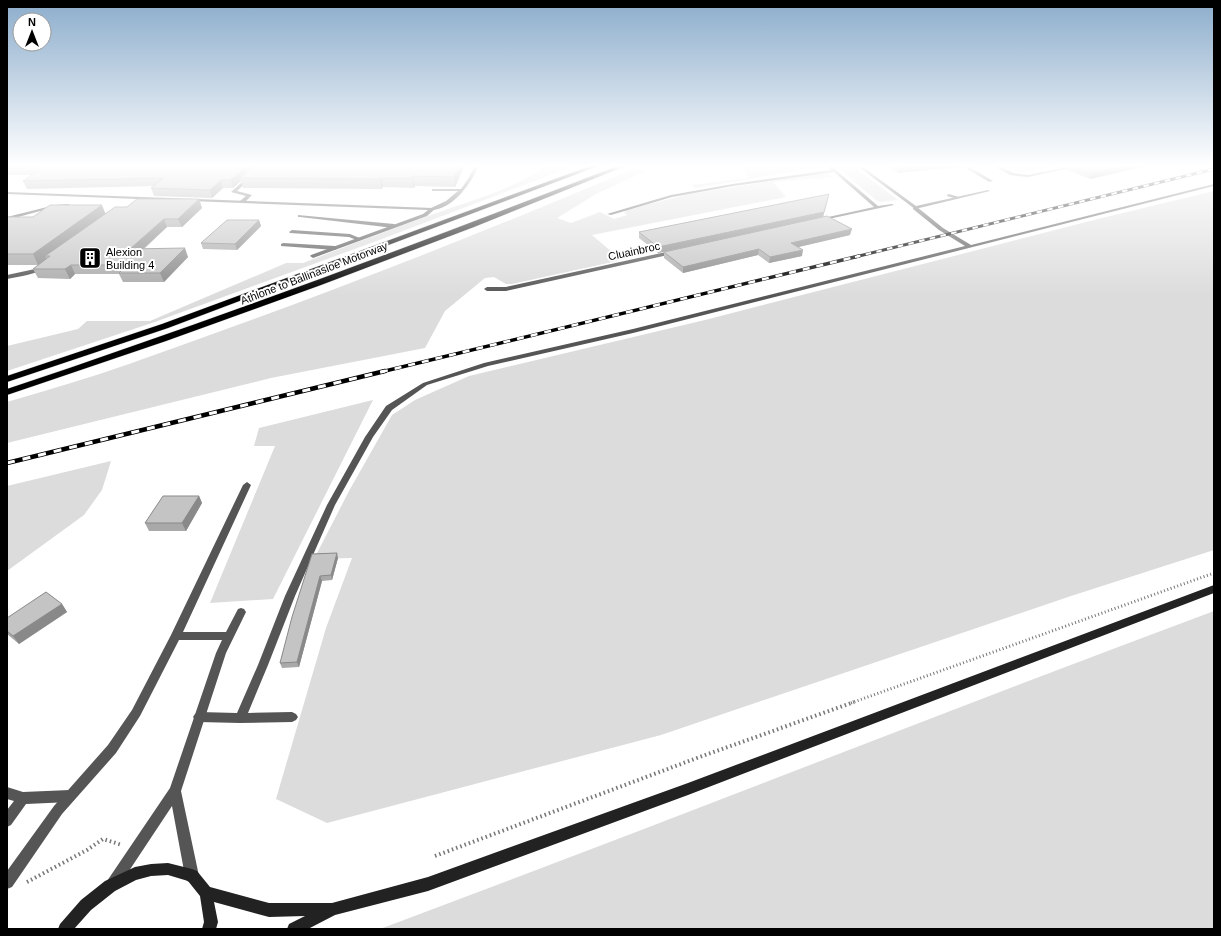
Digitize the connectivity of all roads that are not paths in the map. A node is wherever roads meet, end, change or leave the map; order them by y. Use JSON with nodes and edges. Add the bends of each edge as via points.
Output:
{"nodes":[{"id":1,"x":45,"y":209,"type":"edge"},
{"id":2,"x":424,"y":209,"type":"edge"},
{"id":3,"x":433,"y":209,"type":"joint"},
{"id":4,"x":478,"y":209,"type":"edge"},
{"id":5,"x":512,"y":209,"type":"edge"},
{"id":6,"x":627,"y":209,"type":"edge"},
{"id":7,"x":875,"y":209,"type":"edge"},
{"id":8,"x":916,"y":209,"type":"edge"},
{"id":9,"x":1118,"y":209,"type":"edge"},
{"id":10,"x":609,"y":214,"type":"dead end"},
{"id":11,"x":300,"y":216,"type":"dead end"},
{"id":12,"x":7,"y":219,"type":"edge"},
{"id":13,"x":816,"y":221,"type":"edge"},
{"id":14,"x":394,"y":226,"type":"junction"},
{"id":15,"x":292,"y":232,"type":"dead end"},
{"id":16,"x":359,"y":239,"type":"junction"},
{"id":17,"x":283,"y":245,"type":"dead end"},
{"id":18,"x":971,"y":247,"type":"junction"},
{"id":19,"x":335,"y":248,"type":"junction"},
{"id":20,"x":684,"y":250,"type":"edge"},
{"id":21,"x":313,"y":256,"type":"dead end"},
{"id":22,"x":47,"y":264,"type":"edge"},
{"id":23,"x":7,"y":273,"type":"edge"},
{"id":24,"x":19,"y":274,"type":"junction"},
{"id":25,"x":7,"y":276,"type":"edge"},
{"id":26,"x":487,"y":289,"type":"dead end"},
{"id":27,"x":7,"y":379,"type":"edge"},
{"id":28,"x":7,"y":392,"type":"edge"},
{"id":29,"x":247,"y":485,"type":"dead end"},
{"id":30,"x":1214,"y":589,"type":"edge"},
{"id":31,"x":240,"y":612,"type":"dead end"},
{"id":32,"x":176,"y":636,"type":"junction"},
{"id":33,"x":229,"y":636,"type":"junction"},
{"id":34,"x":200,"y":717,"type":"junction"},
{"id":35,"x":292,"y":717,"type":"dead end"},
{"id":36,"x":240,"y":718,"type":"junction"},
{"id":37,"x":175,"y":791,"type":"junction"},
{"id":38,"x":7,"y":793,"type":"edge"},
{"id":39,"x":70,"y":796,"type":"junction"},
{"id":40,"x":23,"y":798,"type":"junction"},
{"id":41,"x":7,"y":821,"type":"edge"},
{"id":42,"x":192,"y":876,"type":"junction"},
{"id":43,"x":7,"y":882,"type":"edge"},
{"id":44,"x":110,"y":886,"type":"junction"},
{"id":45,"x":206,"y":893,"type":"junction"},
{"id":46,"x":333,"y":909,"type":"junction"},
{"id":47,"x":65,"y":929,"type":"edge"},
{"id":48,"x":209,"y":929,"type":"edge"},
{"id":49,"x":294,"y":929,"type":"edge"}],
"edges":[{"from":1,"to":12,"type":"street"},
{"from":2,"to":3,"type":"street"},
{"from":3,"to":14,"type":"street","via":[[425,215]]},
{"from":4,"to":27,"type":"highway","name":"Athlone to Ballinasloe Motorway","via":[[180,321]]},
{"from":5,"to":28,"type":"highway","name":"Athlone to Ballinasloe Motorway","via":[[231,316]]},
{"from":6,"to":10,"type":"street"},
{"from":7,"to":13,"type":"street"},
{"from":8,"to":18,"type":"street","via":[[941,229]]},
{"from":9,"to":18,"type":"street"},
{"from":11,"to":14,"type":"street"},
{"from":14,"to":16,"type":"street"},
{"from":15,"to":16,"type":"street","via":[[350,236]]},
{"from":16,"to":19,"type":"street"},
{"from":17,"to":19,"type":"street"},
{"from":18,"to":36,"type":"street","via":[[633,331],[486,364],[425,384],[389,408],[369,437],[331,505]]},
{"from":19,"to":21,"type":"street"},
{"from":20,"to":26,"type":"street","name":"Cluainbroc","via":[[506,289]]},
{"from":22,"to":24,"type":"street","via":[[37,270]]},
{"from":23,"to":24,"type":"street"},
{"from":24,"to":25,"type":"street"},
{"from":29,"to":32,"type":"street"},
{"from":30,"to":46,"type":"main road","via":[[688,789],[428,884]]},
{"from":31,"to":33,"type":"street"},
{"from":32,"to":33,"type":"street"},
{"from":32,"to":39,"type":"street","via":[[136,713],[116,743]]},
{"from":33,"to":34,"type":"street"},
{"from":34,"to":36,"type":"street"},
{"from":34,"to":37,"type":"street"},
{"from":35,"to":36,"type":"street"},
{"from":37,"to":42,"type":"street"},
{"from":37,"to":44,"type":"street"},
{"from":38,"to":40,"type":"street"},
{"from":39,"to":40,"type":"street"},
{"from":39,"to":43,"type":"street"},
{"from":40,"to":41,"type":"street"},
{"from":42,"to":44,"type":"main road","via":[[168,869],[151,870],[135,874]]},
{"from":42,"to":45,"type":"main road"},
{"from":44,"to":47,"type":"main road","via":[[86,905]]},
{"from":45,"to":46,"type":"main road","via":[[269,910]]},
{"from":45,"to":48,"type":"main road","via":[[211,922]]},
{"from":46,"to":49,"type":"main road"}]}
